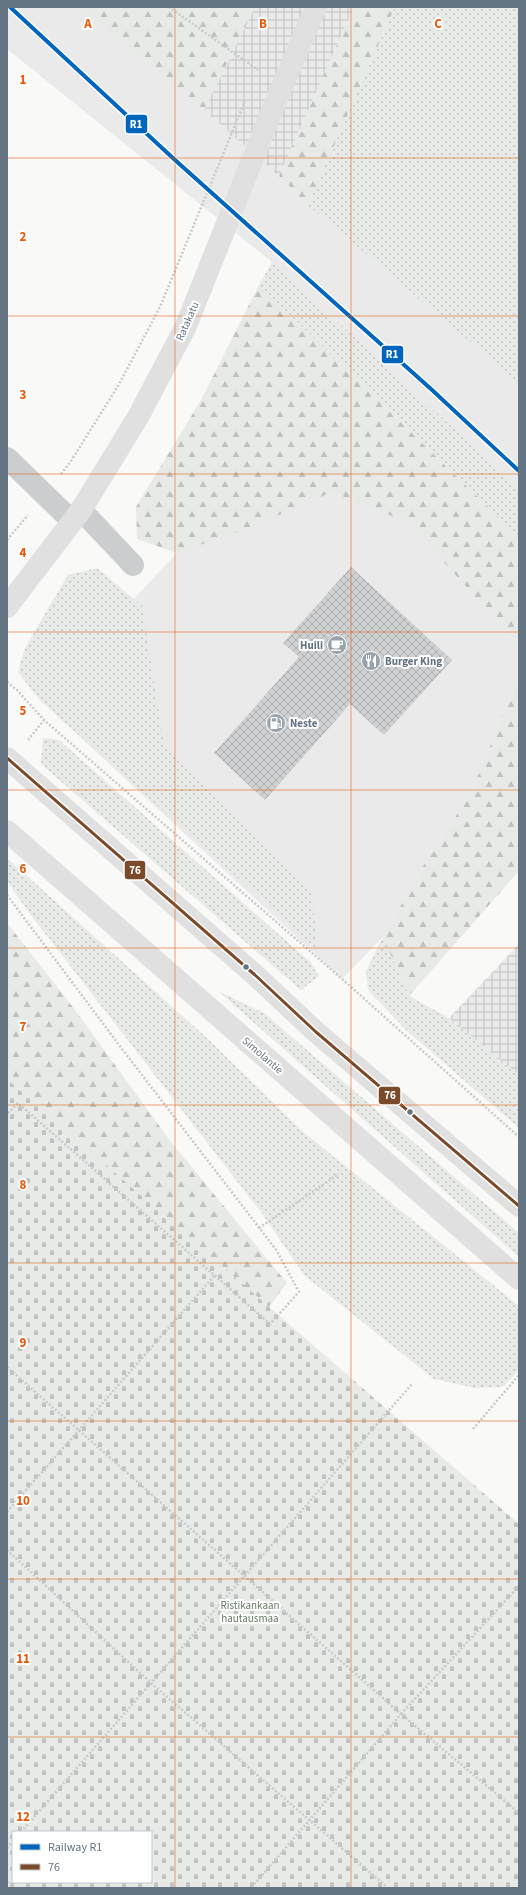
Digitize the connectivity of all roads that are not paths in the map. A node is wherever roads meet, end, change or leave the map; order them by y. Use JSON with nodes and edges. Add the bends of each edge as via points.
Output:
{"nodes":[{"id":1,"x":316,"y":7,"type":"edge"},
{"id":2,"x":7,"y":458,"type":"edge"},
{"id":3,"x":76,"y":516,"type":"junction"},
{"id":4,"x":133,"y":565,"type":"dead end"},
{"id":5,"x":7,"y":607,"type":"edge"},
{"id":6,"x":7,"y":758,"type":"edge"},
{"id":7,"x":7,"y":831,"type":"edge"},
{"id":8,"x":519,"y":1206,"type":"edge"},
{"id":9,"x":519,"y":1279,"type":"edge"}],
"edges":[{"from":1,"to":3,"type":"main road","name":"Ratakatu","via":[[186,326],[138,417]]},
{"from":2,"to":3,"type":"lane","via":[[44,494]]},
{"from":3,"to":4,"type":"lane"},
{"from":3,"to":5,"type":"main road","name":"Ratakatu"},
{"from":6,"to":8,"type":"main road","via":[[255,975],[316,1032]]},
{"from":7,"to":9,"type":"main road","name":"Simolantie"}]}
